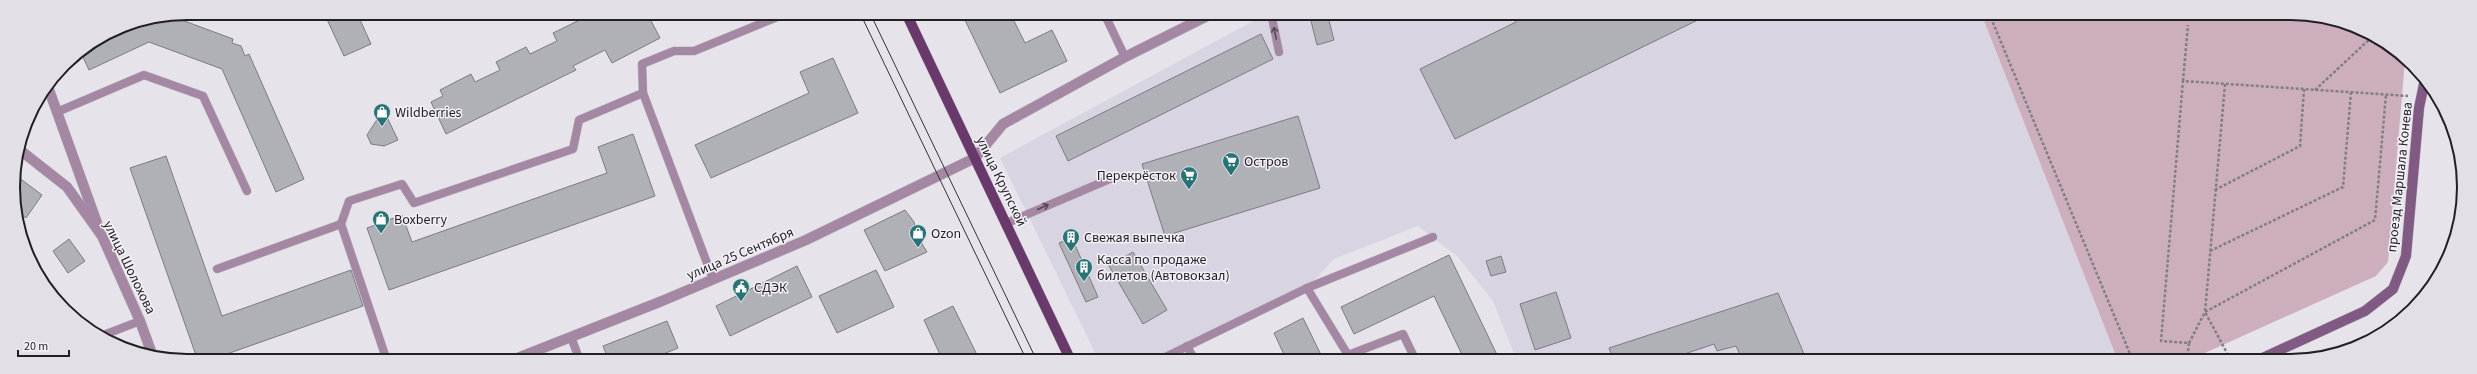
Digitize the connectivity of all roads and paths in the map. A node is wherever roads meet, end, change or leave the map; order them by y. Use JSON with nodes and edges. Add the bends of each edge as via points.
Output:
{"nodes":[{"id":1,"x":770,"y":20,"type":"edge"},
{"id":2,"x":909,"y":20,"type":"edge"},
{"id":3,"x":1107,"y":20,"type":"edge"},
{"id":4,"x":1199,"y":20,"type":"edge"},
{"id":5,"x":1272,"y":20,"type":"edge"},
{"id":6,"x":1992,"y":20,"type":"edge"},
{"id":7,"x":2188,"y":25,"type":"dead end"},
{"id":8,"x":2369,"y":40,"type":"edge"},
{"id":9,"x":1279,"y":52,"type":"dead end"},
{"id":10,"x":1125,"y":57,"type":"junction"},
{"id":11,"x":2183,"y":81,"type":"junction"},
{"id":12,"x":2225,"y":84,"type":"junction"},
{"id":13,"x":2423,"y":87,"type":"edge"},
{"id":14,"x":2304,"y":89,"type":"junction"},
{"id":15,"x":2315,"y":90,"type":"junction"},
{"id":16,"x":50,"y":92,"type":"edge"},
{"id":17,"x":2351,"y":92,"type":"junction"},
{"id":18,"x":643,"y":93,"type":"junction"},
{"id":19,"x":2386,"y":94,"type":"junction"},
{"id":20,"x":2411,"y":96,"type":"dead end"},
{"id":21,"x":57,"y":112,"type":"junction"},
{"id":22,"x":23,"y":153,"type":"edge"},
{"id":23,"x":975,"y":158,"type":"junction"},
{"id":24,"x":1112,"y":178,"type":"dead end"},
{"id":25,"x":2216,"y":190,"type":"junction"},
{"id":26,"x":247,"y":191,"type":"dead end"},
{"id":27,"x":1007,"y":223,"type":"junction"},
{"id":28,"x":341,"y":224,"type":"junction"},
{"id":29,"x":102,"y":236,"type":"junction"},
{"id":30,"x":1433,"y":237,"type":"dead end"},
{"id":31,"x":2210,"y":251,"type":"junction"},
{"id":32,"x":217,"y":269,"type":"dead end"},
{"id":33,"x":712,"y":280,"type":"junction"},
{"id":34,"x":1307,"y":288,"type":"junction"},
{"id":35,"x":2205,"y":312,"type":"junction"},
{"id":36,"x":140,"y":321,"type":"junction"},
{"id":37,"x":107,"y":334,"type":"edge"},
{"id":38,"x":571,"y":337,"type":"junction"},
{"id":39,"x":2189,"y":343,"type":"junction"},
{"id":40,"x":1187,"y":346,"type":"junction"},
{"id":41,"x":151,"y":350,"type":"edge"},
{"id":42,"x":2227,"y":353,"type":"dead end"},
{"id":43,"x":385,"y":354,"type":"edge"},
{"id":44,"x":528,"y":354,"type":"edge"},
{"id":45,"x":577,"y":354,"type":"edge"},
{"id":46,"x":1068,"y":354,"type":"edge"},
{"id":47,"x":1171,"y":354,"type":"edge"},
{"id":48,"x":1191,"y":354,"type":"edge"},
{"id":49,"x":1347,"y":354,"type":"edge"},
{"id":50,"x":1353,"y":354,"type":"edge"},
{"id":51,"x":1413,"y":354,"type":"edge"},
{"id":52,"x":2130,"y":354,"type":"edge"},
{"id":53,"x":2188,"y":354,"type":"edge"},
{"id":54,"x":2271,"y":354,"type":"edge"}],
"edges":[{"from":1,"to":18,"type":"lane","via":[[694,51],[674,51],[642,64]]},
{"from":2,"to":23,"type":"main road","name":"улица Крупской"},
{"from":3,"to":10,"type":"lane"},
{"from":4,"to":10,"type":"street"},
{"from":9,"to":5,"type":"lane","one_way":true},
{"from":6,"to":52,"type":"path"},
{"from":7,"to":11,"type":"path"},
{"from":8,"to":15,"type":"path"},
{"from":10,"to":23,"type":"street","via":[[1003,124]]},
{"from":11,"to":12,"type":"path"},
{"from":11,"to":39,"type":"path","via":[[2161,341]]},
{"from":12,"to":14,"type":"path"},
{"from":12,"to":25,"type":"path"},
{"from":13,"to":54,"type":"street","name":"проезд Маршала Конева","via":[[2419,108],[2406,256],[2393,289],[2365,311]]},
{"from":14,"to":15,"type":"path"},
{"from":14,"to":25,"type":"path","via":[[2300,146]]},
{"from":15,"to":17,"type":"path"},
{"from":16,"to":21,"type":"street"},
{"from":17,"to":19,"type":"path"},
{"from":17,"to":31,"type":"path","via":[[2343,188]]},
{"from":18,"to":28,"type":"lane","via":[[579,120],[573,149],[414,203],[402,184],[349,201]]},
{"from":18,"to":33,"type":"lane"},
{"from":19,"to":20,"type":"path"},
{"from":19,"to":35,"type":"path","via":[[2375,220]]},
{"from":21,"to":26,"type":"lane","via":[[144,74],[203,96]]},
{"from":21,"to":29,"type":"street"},
{"from":22,"to":29,"type":"street","name":"улица Шолохова","via":[[67,187]]},
{"from":23,"to":27,"type":"main road","name":"улица Крупской"},
{"from":23,"to":33,"type":"street","name":"улица 25 Сентября","via":[[806,240]]},
{"from":27,"to":24,"type":"lane","one_way":true},
{"from":25,"to":31,"type":"path"},
{"from":27,"to":46,"type":"main road","name":"улица Крупской"},
{"from":28,"to":32,"type":"lane"},
{"from":28,"to":43,"type":"lane"},
{"from":29,"to":36,"type":"street","name":"улица Шолохова"},
{"from":30,"to":34,"type":"lane"},
{"from":31,"to":35,"type":"path"},
{"from":33,"to":38,"type":"street","name":"улица 25 Сентября"},
{"from":34,"to":40,"type":"lane"},
{"from":34,"to":49,"type":"lane"},
{"from":35,"to":39,"type":"path"},
{"from":35,"to":42,"type":"path"},
{"from":36,"to":37,"type":"lane"},
{"from":36,"to":41,"type":"street","name":"улица Шолохова"},
{"from":38,"to":44,"type":"street","name":"улица 25 Сентября"},
{"from":38,"to":45,"type":"lane"},
{"from":39,"to":53,"type":"path"},
{"from":40,"to":47,"type":"lane"},
{"from":40,"to":48,"type":"lane"},
{"from":50,"to":51,"type":"lane","via":[[1403,334]]}]}
